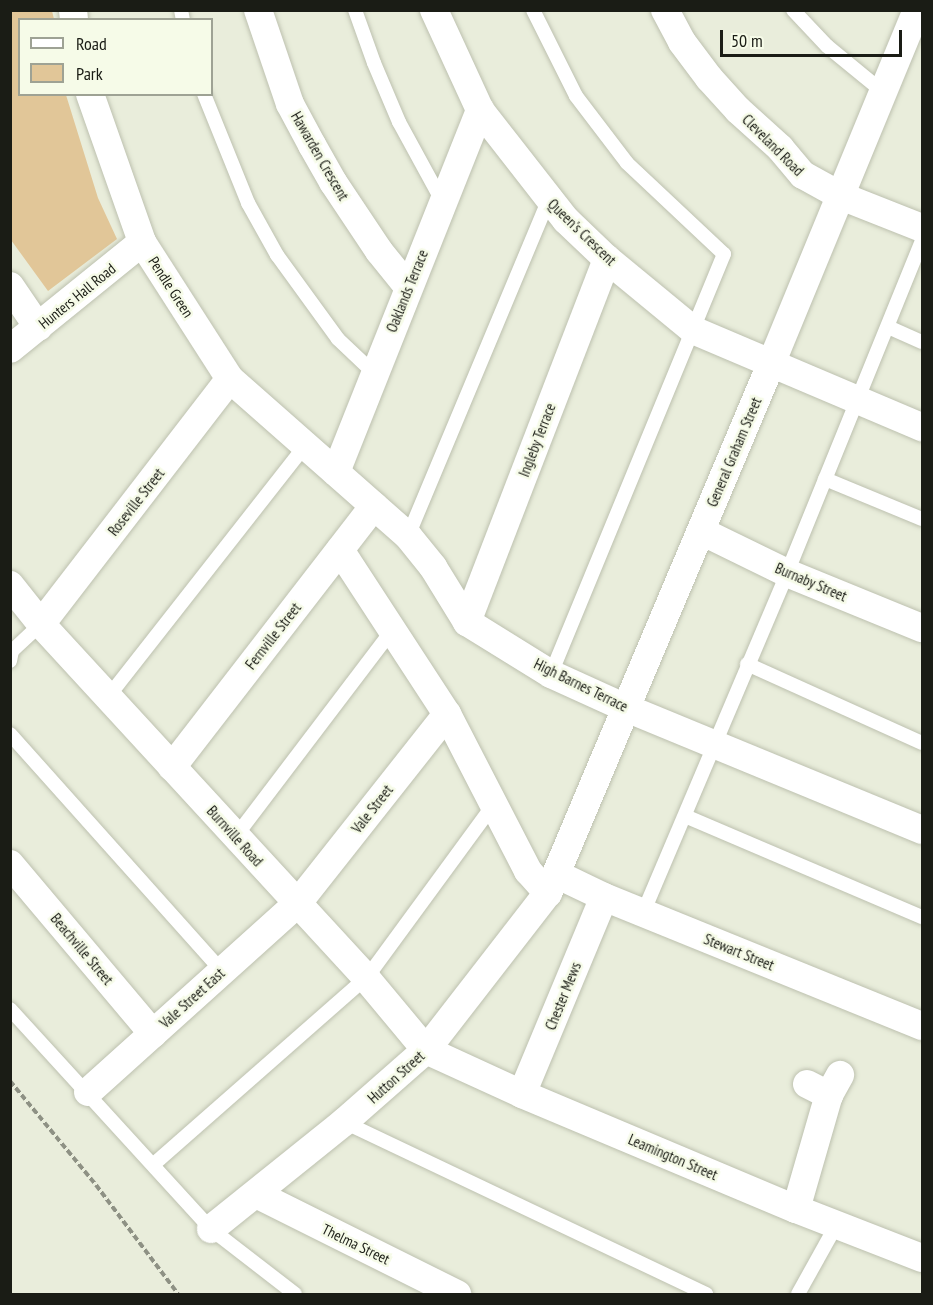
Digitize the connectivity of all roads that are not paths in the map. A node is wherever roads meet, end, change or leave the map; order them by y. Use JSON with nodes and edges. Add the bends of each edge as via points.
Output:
{"nodes":[{"id":1,"x":258,"y":10,"type":"edge"},
{"id":2,"x":355,"y":10,"type":"edge"},
{"id":3,"x":434,"y":10,"type":"edge"},
{"id":4,"x":533,"y":10,"type":"edge"},
{"id":5,"x":665,"y":10,"type":"edge"},
{"id":6,"x":793,"y":10,"type":"edge"},
{"id":7,"x":915,"y":19,"type":"edge"},
{"id":8,"x":883,"y":92,"type":"junction"},
{"id":9,"x":91,"y":96,"type":"edge"},
{"id":10,"x":205,"y":96,"type":"edge"},
{"id":11,"x":480,"y":110,"type":"junction"},
{"id":12,"x":841,"y":196,"type":"junction"},
{"id":13,"x":549,"y":199,"type":"junction"},
{"id":14,"x":443,"y":203,"type":"junction"},
{"id":15,"x":922,"y":228,"type":"edge"},
{"id":16,"x":922,"y":241,"type":"edge"},
{"id":17,"x":142,"y":242,"type":"junction"},
{"id":18,"x":608,"y":259,"type":"junction"},
{"id":19,"x":10,"y":286,"type":"edge"},
{"id":20,"x":408,"y":287,"type":"junction"},
{"id":21,"x":39,"y":327,"type":"junction"},
{"id":22,"x":888,"y":327,"type":"junction"},
{"id":23,"x":693,"y":330,"type":"junction"},
{"id":24,"x":922,"y":342,"type":"edge"},
{"id":25,"x":10,"y":349,"type":"edge"},
{"id":26,"x":771,"y":364,"type":"junction"},
{"id":27,"x":374,"y":373,"type":"junction"},
{"id":28,"x":230,"y":379,"type":"junction"},
{"id":29,"x":858,"y":399,"type":"junction"},
{"id":30,"x":922,"y":427,"type":"edge"},
{"id":31,"x":305,"y":446,"type":"junction"},
{"id":32,"x":336,"y":472,"type":"junction"},
{"id":33,"x":825,"y":479,"type":"junction"},
{"id":34,"x":374,"y":506,"type":"junction"},
{"id":35,"x":922,"y":519,"type":"edge"},
{"id":36,"x":701,"y":531,"type":"junction"},
{"id":37,"x":408,"y":536,"type":"junction"},
{"id":38,"x":339,"y":550,"type":"junction"},
{"id":39,"x":787,"y":573,"type":"junction"},
{"id":40,"x":10,"y":585,"type":"edge"},
{"id":41,"x":467,"y":622,"type":"junction"},
{"id":42,"x":41,"y":624,"type":"junction"},
{"id":43,"x":922,"y":628,"type":"edge"},
{"id":44,"x":391,"y":632,"type":"junction"},
{"id":45,"x":10,"y":661,"type":"edge"},
{"id":46,"x":747,"y":664,"type":"junction"},
{"id":47,"x":551,"y":674,"type":"junction"},
{"id":48,"x":108,"y":697,"type":"junction"},
{"id":49,"x":626,"y":708,"type":"junction"},
{"id":50,"x":447,"y":714,"type":"junction"},
{"id":51,"x":10,"y":734,"type":"edge"},
{"id":52,"x":715,"y":743,"type":"junction"},
{"id":53,"x":922,"y":743,"type":"edge"},
{"id":54,"x":172,"y":767,"type":"junction"},
{"id":55,"x":493,"y":805,"type":"junction"},
{"id":56,"x":685,"y":816,"type":"junction"},
{"id":57,"x":922,"y":830,"type":"edge"},
{"id":58,"x":236,"y":836,"type":"junction"},
{"id":59,"x":10,"y":864,"type":"edge"},
{"id":60,"x":552,"y":883,"type":"junction"},
{"id":61,"x":604,"y":897,"type":"junction"},
{"id":62,"x":297,"y":904,"type":"junction"},
{"id":63,"x":643,"y":913,"type":"junction"},
{"id":64,"x":922,"y":917,"type":"edge"},
{"id":65,"x":222,"y":971,"type":"junction"},
{"id":66,"x":366,"y":978,"type":"junction"},
{"id":67,"x":10,"y":1009,"type":"edge"},
{"id":68,"x":922,"y":1026,"type":"edge"},
{"id":69,"x":153,"y":1034,"type":"junction"},
{"id":70,"x":426,"y":1050,"type":"junction"},
{"id":71,"x":825,"y":1085,"type":"dead end"},
{"id":72,"x":88,"y":1092,"type":"junction"},
{"id":73,"x":522,"y":1095,"type":"junction"},
{"id":74,"x":345,"y":1122,"type":"junction"},
{"id":75,"x":154,"y":1164,"type":"junction"},
{"id":76,"x":256,"y":1194,"type":"junction"},
{"id":77,"x":796,"y":1209,"type":"junction"},
{"id":78,"x":837,"y":1224,"type":"junction"},
{"id":79,"x":211,"y":1229,"type":"junction"},
{"id":80,"x":922,"y":1258,"type":"edge"},
{"id":81,"x":295,"y":1294,"type":"edge"},
{"id":82,"x":457,"y":1294,"type":"edge"},
{"id":83,"x":706,"y":1294,"type":"edge"},
{"id":84,"x":798,"y":1294,"type":"edge"}],
"edges":[{"from":1,"to":20,"type":"street","name":"Hawarden Crescent","via":[[290,104],[312,145],[379,251]]},
{"from":2,"to":14,"type":"lane","via":[[399,122]]},
{"from":3,"to":11,"type":"street","name":"Queen's Crescent"},
{"from":4,"to":23,"type":"lane","via":[[576,96],[627,164],[724,254]]},
{"from":5,"to":12,"type":"street","name":"Cleveland Road","via":[[682,42],[738,110],[780,148],[803,176]]},
{"from":6,"to":8,"type":"lane","via":[[827,46]]},
{"from":7,"to":8,"type":"street","name":"General Graham Street"},
{"from":8,"to":12,"type":"street","name":"General Graham Street"},
{"from":9,"to":17,"type":"street","name":"Pendle Green"},
{"from":10,"to":27,"type":"lane","via":[[248,203],[277,255],[338,339]]},
{"from":11,"to":13,"type":"street","name":"Queen's Crescent"},
{"from":11,"to":14,"type":"street","name":"Oaklands Terrace"},
{"from":12,"to":15,"type":"street","name":"Cleveland Road"},
{"from":12,"to":26,"type":"street","name":"General Graham Street"},
{"from":13,"to":18,"type":"street","name":"Queen's Crescent"},
{"from":13,"to":37,"type":"lane"},
{"from":14,"to":20,"type":"street","name":"Oaklands Terrace"},
{"from":16,"to":22,"type":"lane"},
{"from":17,"to":21,"type":"street","name":"Hunters Hall Road"},
{"from":17,"to":28,"type":"street","name":"Pendle Green"},
{"from":18,"to":23,"type":"street","name":"Queen's Crescent"},
{"from":18,"to":41,"type":"street","name":"Ingleby Terrace"},
{"from":19,"to":21,"type":"street"},
{"from":20,"to":27,"type":"street","name":"Oaklands Terrace"},
{"from":21,"to":25,"type":"street","name":"Hunters Hall Road"},
{"from":22,"to":24,"type":"lane"},
{"from":22,"to":29,"type":"lane"},
{"from":23,"to":26,"type":"street","name":"Queen's Crescent"},
{"from":23,"to":47,"type":"lane"},
{"from":26,"to":29,"type":"street","name":"Queen's Crescent"},
{"from":26,"to":36,"type":"street","name":"General Graham Street"},
{"from":27,"to":32,"type":"street","name":"Oaklands Terrace"},
{"from":28,"to":31,"type":"street","name":"Pendle Green"},
{"from":28,"to":42,"type":"street","name":"Roseville Street"},
{"from":29,"to":30,"type":"street","name":"Queen's Crescent"},
{"from":29,"to":33,"type":"lane"},
{"from":31,"to":32,"type":"street","name":"High Barnes Terrace"},
{"from":31,"to":48,"type":"lane"},
{"from":32,"to":34,"type":"street","name":"High Barnes Terrace"},
{"from":33,"to":35,"type":"lane"},
{"from":33,"to":39,"type":"lane"},
{"from":34,"to":37,"type":"street","name":"High Barnes Terrace"},
{"from":34,"to":38,"type":"street","name":"Fernville Street"},
{"from":36,"to":39,"type":"street","name":"Burnaby Street"},
{"from":36,"to":49,"type":"street","name":"General Graham Street"},
{"from":37,"to":41,"type":"street","name":"High Barnes Terrace","via":[[433,567]]},
{"from":38,"to":44,"type":"street"},
{"from":38,"to":54,"type":"street","name":"Fernville Street"},
{"from":39,"to":43,"type":"street","name":"Burnaby Street"},
{"from":39,"to":46,"type":"lane"},
{"from":40,"to":42,"type":"street","name":"Burnville Road"},
{"from":41,"to":47,"type":"street","name":"High Barnes Terrace"},
{"from":42,"to":45,"type":"lane","via":[[12,651]]},
{"from":42,"to":48,"type":"street","name":"Burnville Road"},
{"from":44,"to":50,"type":"street"},
{"from":44,"to":58,"type":"lane"},
{"from":46,"to":52,"type":"lane"},
{"from":46,"to":53,"type":"lane"},
{"from":47,"to":49,"type":"street","name":"High Barnes Terrace"},
{"from":48,"to":54,"type":"street","name":"Burnville Road"},
{"from":49,"to":52,"type":"street","name":"High Barnes Terrace"},
{"from":49,"to":60,"type":"street","name":"General Graham Street"},
{"from":50,"to":55,"type":"street"},
{"from":50,"to":62,"type":"street","name":"Vale Street"},
{"from":51,"to":65,"type":"lane"},
{"from":52,"to":56,"type":"lane"},
{"from":52,"to":57,"type":"street","name":"High Barnes Terrace"},
{"from":54,"to":58,"type":"street","name":"Burnville Road"},
{"from":55,"to":60,"type":"street","via":[[528,871]]},
{"from":55,"to":66,"type":"lane"},
{"from":56,"to":63,"type":"lane"},
{"from":56,"to":64,"type":"lane"},
{"from":58,"to":62,"type":"street","name":"Burnville Road"},
{"from":59,"to":69,"type":"street","name":"Beachville Street"},
{"from":60,"to":61,"type":"street","name":"Stewart Street"},
{"from":60,"to":70,"type":"street","name":"Hutton Street"},
{"from":61,"to":63,"type":"street","name":"Stewart Street"},
{"from":61,"to":73,"type":"street","name":"Chester Mews"},
{"from":62,"to":65,"type":"street","name":"Vale Street East"},
{"from":62,"to":66,"type":"street","name":"Burnville Road"},
{"from":63,"to":68,"type":"street","name":"Stewart Street"},
{"from":65,"to":69,"type":"street","name":"Vale Street East"},
{"from":66,"to":70,"type":"street","name":"Burnville Road"},
{"from":66,"to":75,"type":"lane"},
{"from":67,"to":72,"type":"lane"},
{"from":69,"to":72,"type":"street","name":"Vale Street East"},
{"from":70,"to":73,"type":"street","name":"Leamington Street"},
{"from":70,"to":74,"type":"street","name":"Hutton Street"},
{"from":71,"to":77,"type":"street"},
{"from":72,"to":75,"type":"lane"},
{"from":73,"to":77,"type":"street","name":"Leamington Street"},
{"from":74,"to":76,"type":"street","name":"Hutton Street"},
{"from":74,"to":83,"type":"lane"},
{"from":75,"to":79,"type":"lane"},
{"from":76,"to":79,"type":"street","name":"Hutton Street"},
{"from":76,"to":82,"type":"street","name":"Thelma Street"},
{"from":77,"to":78,"type":"street","name":"Leamington Street"},
{"from":78,"to":80,"type":"street","name":"Leamington Street"},
{"from":78,"to":84,"type":"lane"},
{"from":79,"to":81,"type":"lane"}]}
